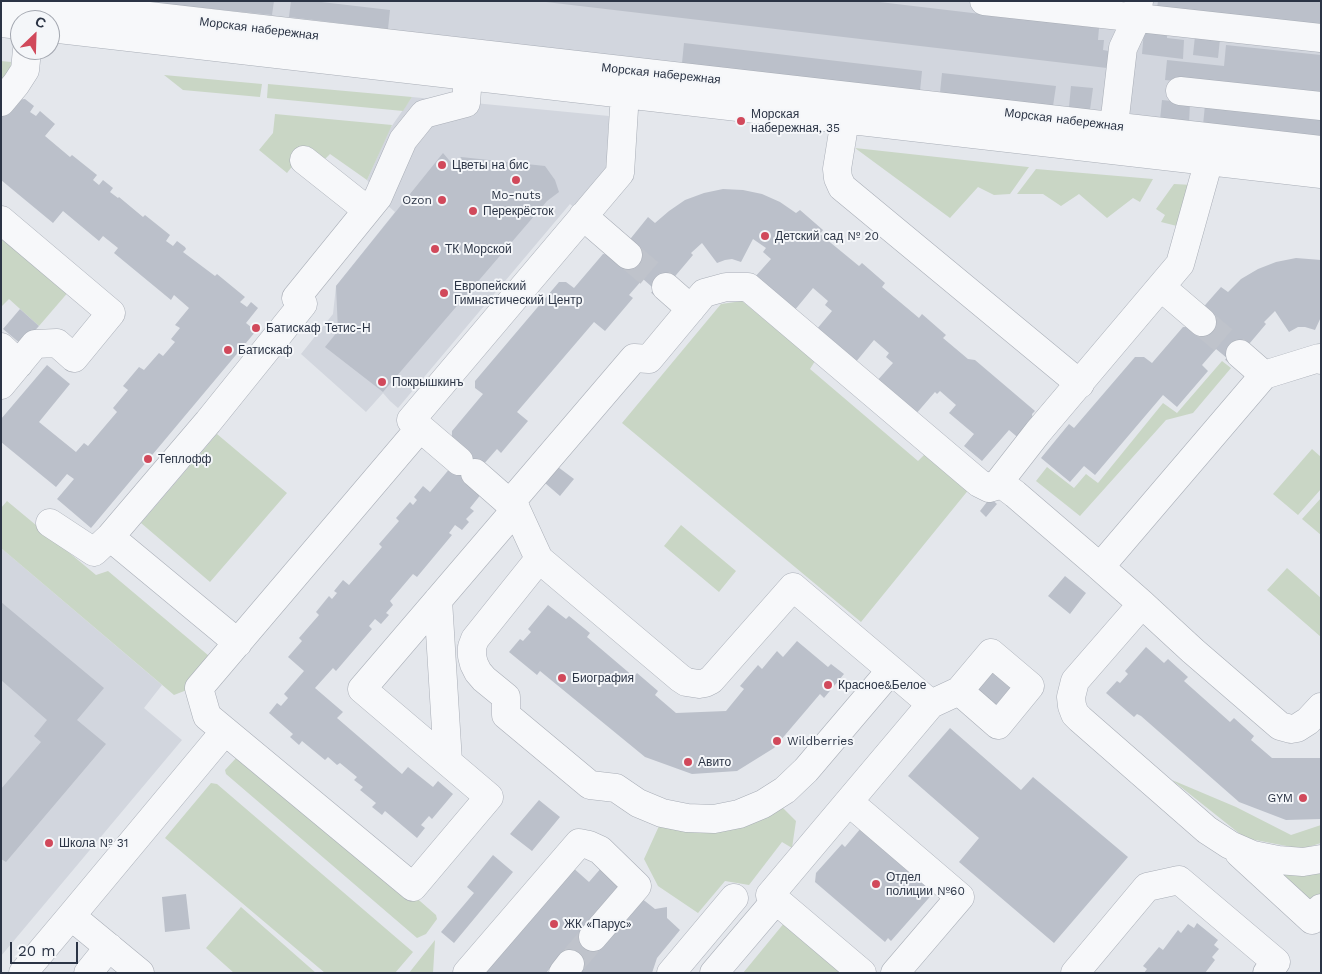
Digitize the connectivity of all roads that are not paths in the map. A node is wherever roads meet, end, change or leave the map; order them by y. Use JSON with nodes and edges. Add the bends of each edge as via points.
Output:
{"nodes":[{"id":1,"x":984,"y":1,"type":"edge"},
{"id":2,"x":1,"y":2,"type":"edge"},
{"id":3,"x":16,"y":10,"type":"edge"},
{"id":4,"x":1138,"y":10,"type":"edge"},
{"id":5,"x":87,"y":14,"type":"edge"},
{"id":6,"x":60,"y":15,"type":"edge"},
{"id":7,"x":60,"y":24,"type":"edge"},
{"id":8,"x":1321,"y":38,"type":"edge"},
{"id":9,"x":26,"y":60,"type":"edge"},
{"id":10,"x":468,"y":76,"type":"junction"},
{"id":11,"x":625,"y":83,"type":"junction"},
{"id":12,"x":1180,"y":91,"type":"dead end"},
{"id":13,"x":1,"y":102,"type":"edge"},
{"id":14,"x":1321,"y":106,"type":"edge"},
{"id":15,"x":845,"y":108,"type":"junction"},
{"id":16,"x":1113,"y":138,"type":"junction"},
{"id":17,"x":1210,"y":149,"type":"junction"},
{"id":18,"x":1321,"y":150,"type":"edge"},
{"id":19,"x":304,"y":160,"type":"dead end"},
{"id":20,"x":1321,"y":174,"type":"edge"},
{"id":21,"x":367,"y":210,"type":"junction"},
{"id":22,"x":583,"y":216,"type":"junction"},
{"id":23,"x":1,"y":220,"type":"edge"},
{"id":24,"x":628,"y":255,"type":"tunnel mouth"},
{"id":25,"x":666,"y":287,"type":"tunnel mouth"},
{"id":26,"x":1161,"y":287,"type":"junction"},
{"id":27,"x":691,"y":309,"type":"junction"},
{"id":28,"x":1202,"y":322,"type":"tunnel mouth"},
{"id":29,"x":1240,"y":354,"type":"tunnel mouth"},
{"id":30,"x":10,"y":355,"type":"edge"},
{"id":31,"x":1321,"y":360,"type":"edge"},
{"id":32,"x":1264,"y":375,"type":"junction"},
{"id":33,"x":1080,"y":384,"type":"junction"},
{"id":34,"x":1,"y":385,"type":"edge"},
{"id":35,"x":420,"y":428,"type":"junction"},
{"id":36,"x":999,"y":482,"type":"junction"},
{"id":37,"x":513,"y":506,"type":"junction"},
{"id":38,"x":50,"y":523,"type":"dead end"},
{"id":39,"x":110,"y":537,"type":"junction"},
{"id":40,"x":539,"y":559,"type":"junction"},
{"id":41,"x":1100,"y":567,"type":"junction"},
{"id":42,"x":438,"y":600,"type":"junction"},
{"id":43,"x":1142,"y":604,"type":"junction"},
{"id":44,"x":238,"y":643,"type":"junction"},
{"id":45,"x":891,"y":670,"type":"junction"},
{"id":46,"x":959,"y":691,"type":"dead end"},
{"id":47,"x":931,"y":704,"type":"junction"},
{"id":48,"x":1321,"y":707,"type":"edge"},
{"id":49,"x":225,"y":731,"type":"junction"},
{"id":50,"x":448,"y":762,"type":"junction"},
{"id":51,"x":849,"y":802,"type":"junction"},
{"id":52,"x":1230,"y":845,"type":"junction"},
{"id":53,"x":1321,"y":859,"type":"edge"},
{"id":54,"x":734,"y":898,"type":"dead end"},
{"id":55,"x":776,"y":900,"type":"junction"},
{"id":56,"x":1321,"y":908,"type":"edge"},
{"id":57,"x":72,"y":916,"type":"junction"},
{"id":58,"x":593,"y":937,"type":"tunnel mouth"},
{"id":59,"x":109,"y":948,"type":"junction"},
{"id":60,"x":22,"y":973,"type":"edge"},
{"id":61,"x":88,"y":973,"type":"edge"},
{"id":62,"x":140,"y":973,"type":"edge"},
{"id":63,"x":467,"y":973,"type":"edge"},
{"id":64,"x":671,"y":973,"type":"edge"},
{"id":65,"x":714,"y":973,"type":"edge"},
{"id":66,"x":862,"y":973,"type":"edge"},
{"id":67,"x":895,"y":973,"type":"edge"},
{"id":68,"x":1075,"y":973,"type":"edge"},
{"id":69,"x":1267,"y":973,"type":"edge"}],
"edges":[{"from":1,"to":4,"type":"street"},
{"from":2,"to":3,"type":"street","name":"Морская набережная"},
{"from":4,"to":8,"type":"street"},
{"from":4,"to":16,"type":"street","via":[[1123,48]]},
{"from":5,"to":6,"type":"street","name":"Морская набережная"},
{"from":5,"to":7,"type":"street","name":"Морская набережная"},
{"from":5,"to":10,"type":"street","name":"Морская набережная"},
{"from":5,"to":11,"type":"street","name":"Морская набережная"},
{"from":9,"to":13,"type":"street","via":[[25,70]]},
{"from":10,"to":11,"type":"street","name":"Морская набережная"},
{"from":10,"to":21,"type":"street","via":[[466,103],[424,114],[403,140],[378,197]]},
{"from":11,"to":15,"type":"street","name":"Морская набережная"},
{"from":11,"to":22,"type":"street","via":[[620,173]]},
{"from":12,"to":14,"type":"street"},
{"from":15,"to":16,"type":"street","name":"Морская набережная"},
{"from":15,"to":33,"type":"street","via":[[837,169],[842,187]]},
{"from":16,"to":17,"type":"street","name":"Морская набережная"},
{"from":17,"to":18,"type":"street","name":"Морская набережная"},
{"from":17,"to":20,"type":"street","name":"Морская набережная"},
{"from":17,"to":26,"type":"street","via":[[1180,264]]},
{"from":19,"to":21,"type":"street"},
{"from":21,"to":39,"type":"street","via":[[296,298],[304,304],[284,309],[208,422]]},
{"from":22,"to":24,"type":"street"},
{"from":22,"to":35,"type":"street","via":[[411,420]]},
{"from":23,"to":30,"type":"street","via":[[111,313],[74,358],[57,343],[36,344]]},
{"from":25,"to":27,"type":"street"},
{"from":26,"to":28,"type":"street"},
{"from":26,"to":33,"type":"street"},
{"from":27,"to":36,"type":"street","via":[[704,292],[748,287],[979,483],[989,488]]},
{"from":27,"to":37,"type":"street","via":[[649,359],[634,358]]},
{"from":29,"to":32,"type":"street"},
{"from":30,"to":34,"type":"street"},
{"from":31,"to":32,"type":"street"},
{"from":32,"to":41,"type":"street"},
{"from":33,"to":36,"type":"street"},
{"from":35,"to":37,"type":"street"},
{"from":35,"to":44,"type":"street"},
{"from":36,"to":41,"type":"street"},
{"from":37,"to":40,"type":"street"},
{"from":37,"to":42,"type":"street"},
{"from":38,"to":39,"type":"street","via":[[94,552]]},
{"from":39,"to":44,"type":"street"},
{"from":40,"to":45,"type":"street","via":[[686,682],[706,683],[711,680],[793,587]]},
{"from":40,"to":45,"type":"street","via":[[475,639],[472,647],[474,664],[478,672],[506,697],[506,715],[590,785],[616,788],[638,803],[662,813],[714,819],[764,804],[806,770]]},
{"from":41,"to":43,"type":"street"},
{"from":42,"to":50,"type":"street"},
{"from":42,"to":50,"type":"street","via":[[362,689]]},
{"from":43,"to":48,"type":"street","via":[[1280,726],[1297,728]]},
{"from":43,"to":52,"type":"street","via":[[1075,681],[1071,697],[1074,714],[1203,827]]},
{"from":44,"to":49,"type":"street","via":[[199,688],[207,716]]},
{"from":45,"to":47,"type":"street"},
{"from":46,"to":47,"type":"street"},
{"from":47,"to":51,"type":"street"},
{"from":49,"to":50,"type":"street","via":[[413,886],[489,797]]},
{"from":49,"to":57,"type":"street"},
{"from":51,"to":55,"type":"street","via":[[770,895]]},
{"from":51,"to":67,"type":"street","via":[[960,897]]},
{"from":52,"to":53,"type":"street","via":[[1253,855],[1278,860],[1303,862]]},
{"from":52,"to":56,"type":"street","via":[[1312,920]]},
{"from":54,"to":64,"type":"street"},
{"from":55,"to":65,"type":"street"},
{"from":55,"to":66,"type":"street"},
{"from":57,"to":59,"type":"street"},
{"from":57,"to":60,"type":"street"},
{"from":58,"to":63,"type":"street","via":[[637,886],[600,850],[579,843]]},
{"from":59,"to":61,"type":"street"},
{"from":59,"to":62,"type":"street"},
{"from":68,"to":69,"type":"street","via":[[1147,887],[1179,880],[1276,962]]}]}
